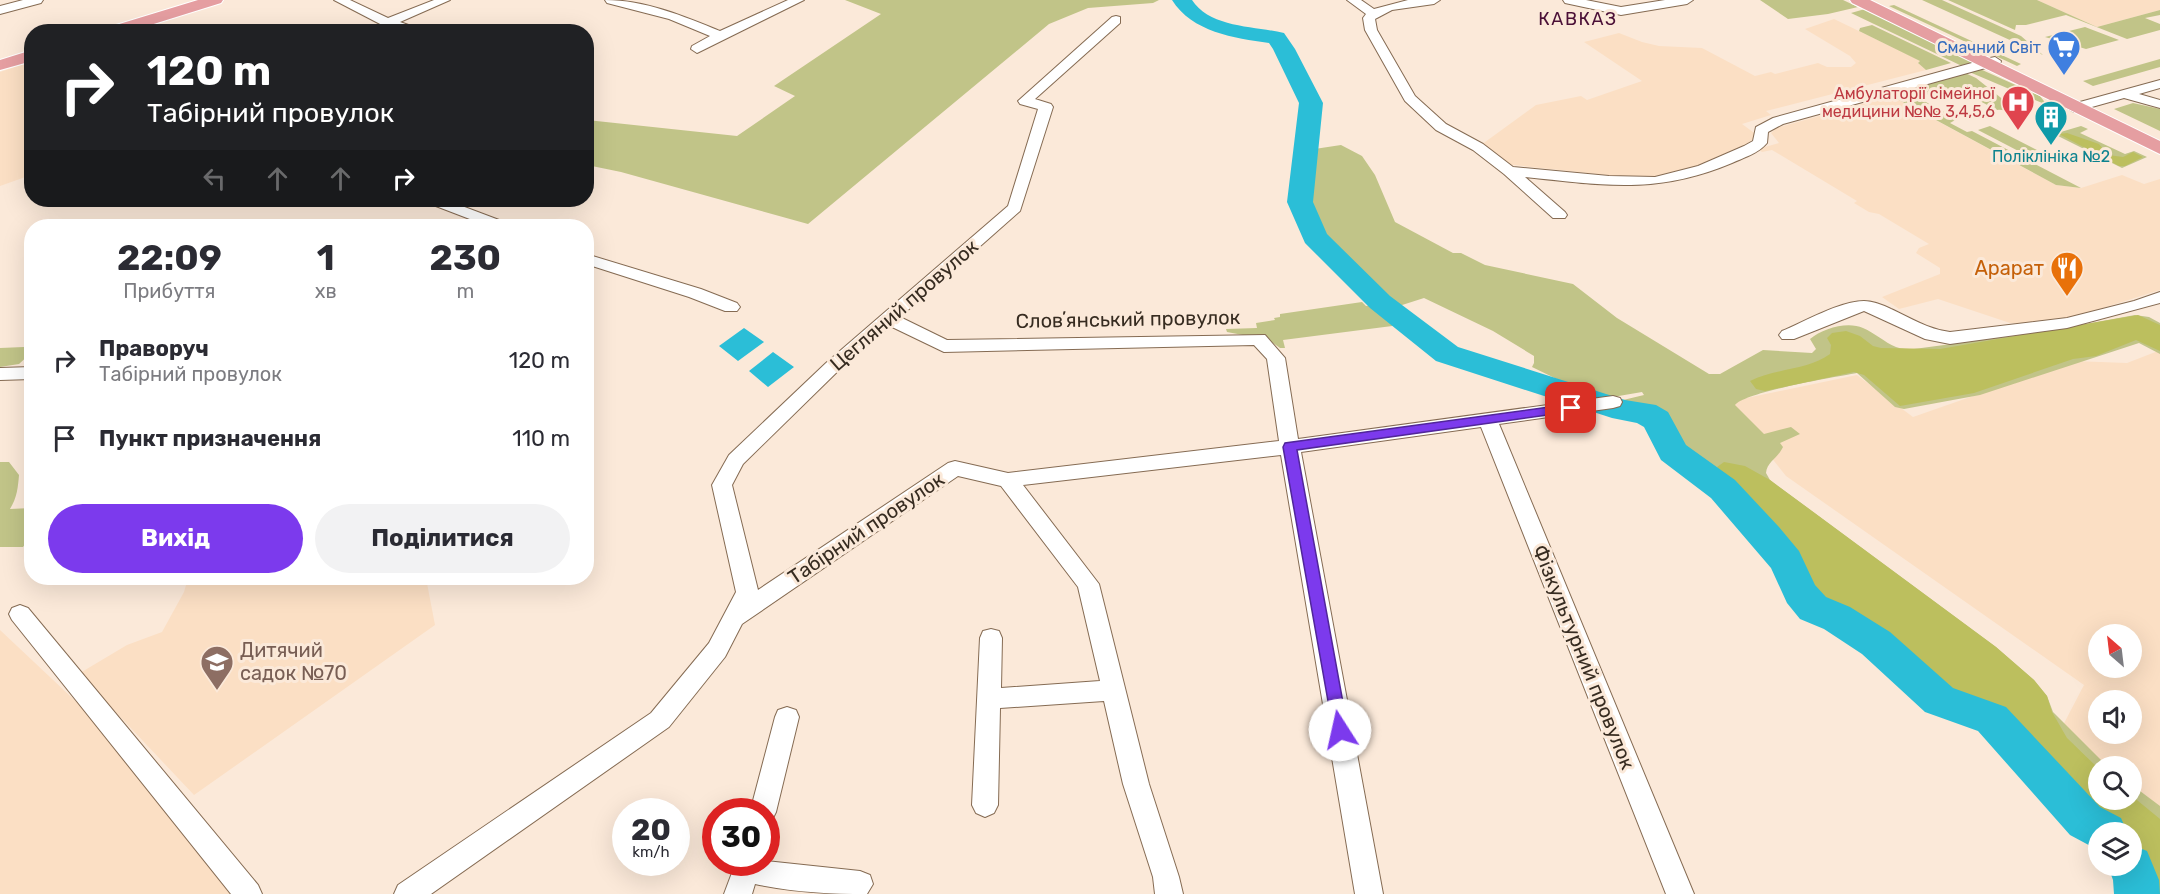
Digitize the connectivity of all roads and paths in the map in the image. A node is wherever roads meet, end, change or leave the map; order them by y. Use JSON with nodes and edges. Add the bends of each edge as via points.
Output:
{"nodes":[{"id":1,"x":37,"y":0,"type":"edge"},
{"id":2,"x":208,"y":0,"type":"edge"},
{"id":3,"x":340,"y":0,"type":"edge"},
{"id":4,"x":444,"y":0,"type":"edge"},
{"id":5,"x":612,"y":0,"type":"edge"},
{"id":6,"x":798,"y":0,"type":"edge"},
{"id":7,"x":1353,"y":0,"type":"edge"},
{"id":8,"x":1434,"y":0,"type":"edge"},
{"id":9,"x":1569,"y":0,"type":"edge"},
{"id":10,"x":1687,"y":0,"type":"edge"},
{"id":11,"x":1858,"y":0,"type":"edge"},
{"id":12,"x":1867,"y":0,"type":"edge"},
{"id":13,"x":1597,"y":3,"type":"edge"},
{"id":14,"x":0,"y":10,"type":"edge"},
{"id":15,"x":1372,"y":14,"type":"junction"},
{"id":16,"x":1116,"y":20,"type":"dead end"},
{"id":17,"x":125,"y":24,"type":"edge"},
{"id":18,"x":138,"y":24,"type":"edge"},
{"id":19,"x":388,"y":24,"type":"joint"},
{"id":20,"x":720,"y":36,"type":"junction"},
{"id":21,"x":697,"y":49,"type":"dead end"},
{"id":22,"x":24,"y":56,"type":"edge"},
{"id":23,"x":1991,"y":62,"type":"junction"},
{"id":24,"x":0,"y":63,"type":"edge"},
{"id":25,"x":2160,"y":84,"type":"edge"},
{"id":26,"x":2124,"y":94,"type":"junction"},
{"id":27,"x":2160,"y":104,"type":"edge"},
{"id":28,"x":2078,"y":107,"type":"junction"},
{"id":29,"x":2160,"y":145,"type":"edge"},
{"id":30,"x":1509,"y":171,"type":"junction"},
{"id":31,"x":451,"y":207,"type":"edge"},
{"id":32,"x":1559,"y":215,"type":"dead end"},
{"id":33,"x":483,"y":219,"type":"edge"},
{"id":34,"x":594,"y":261,"type":"edge"},
{"id":35,"x":2160,"y":297,"type":"edge"},
{"id":36,"x":731,"y":307,"type":"dead end"},
{"id":37,"x":888,"y":318,"type":"junction"},
{"id":38,"x":1788,"y":335,"type":"dead end"},
{"id":39,"x":24,"y":373,"type":"edge"},
{"id":40,"x":0,"y":374,"type":"edge"},
{"id":41,"x":1613,"y":402,"type":"dead end"},
{"id":42,"x":1488,"y":420,"type":"junction"},
{"id":43,"x":1290,"y":447,"type":"junction"},
{"id":44,"x":1008,"y":480,"type":"junction"},
{"id":45,"x":20,"y":614,"type":"dead end"},
{"id":46,"x":733,"y":619,"type":"junction"},
{"id":47,"x":991,"y":638,"type":"dead end"},
{"id":48,"x":1114,"y":690,"type":"junction"},
{"id":49,"x":989,"y":699,"type":"junction"},
{"id":50,"x":787,"y":717,"type":"dead end"},
{"id":51,"x":767,"y":798,"type":"edge"},
{"id":52,"x":986,"y":805,"type":"dead end"},
{"id":53,"x":744,"y":876,"type":"edge"},
{"id":54,"x":860,"y":884,"type":"dead end"},
{"id":55,"x":248,"y":894,"type":"edge"},
{"id":56,"x":408,"y":894,"type":"edge"},
{"id":57,"x":1169,"y":894,"type":"edge"},
{"id":58,"x":1369,"y":894,"type":"edge"},
{"id":59,"x":1680,"y":894,"type":"edge"}],
"edges":[{"from":1,"to":14,"type":"street"},
{"from":2,"to":17,"type":"main road"},
{"from":2,"to":18,"type":"main road"},
{"from":3,"to":19,"type":"street"},
{"from":4,"to":19,"type":"street"},
{"from":5,"to":20,"type":"street","via":[[673,16]]},
{"from":6,"to":20,"type":"street"},
{"from":7,"to":15,"type":"street"},
{"from":8,"to":15,"type":"street"},
{"from":9,"to":13,"type":"street"},
{"from":10,"to":13,"type":"street","via":[[1621,11]]},
{"from":11,"to":23,"type":"main road"},
{"from":12,"to":23,"type":"main road"},
{"from":15,"to":30,"type":"street","via":[[1368,23],[1371,30],[1410,98],[1441,127],[1478,147]]},
{"from":16,"to":37,"type":"street","name":"Цегляний провулок","via":[[1024,101],[1046,107],[1015,208]]},
{"from":20,"to":21,"type":"street"},
{"from":22,"to":24,"type":"main road"},
{"from":23,"to":28,"type":"main road"},
{"from":23,"to":30,"type":"street","via":[[1778,121],[1761,130],[1760,143],[1744,153],[1670,177],[1645,182]]},
{"from":25,"to":26,"type":"street"},
{"from":26,"to":27,"type":"street"},
{"from":26,"to":28,"type":"street"},
{"from":28,"to":29,"type":"main road"},
{"from":30,"to":32,"type":"street"},
{"from":31,"to":33,"type":"street"},
{"from":34,"to":36,"type":"street"},
{"from":35,"to":38,"type":"street","via":[[2067,323],[1950,338],[1910,327],[1866,306]]},
{"from":37,"to":43,"type":"street","name":"Словʼянський провулок","via":[[944,346],[1259,339],[1276,358]]},
{"from":37,"to":46,"type":"street","name":"Цегляний провулок","via":[[736,460],[722,485],[747,592]]},
{"from":39,"to":40,"type":"street"},
{"from":41,"to":42,"type":"street","name":"Табірний провулок"},
{"from":42,"to":43,"type":"street","name":"Табірний провулок"},
{"from":42,"to":59,"type":"street","name":"Фізкультурний провулок"},
{"from":43,"to":44,"type":"street","name":"Табірний провулок"},
{"from":43,"to":58,"type":"street","name":"Словʼянський провулок"},
{"from":44,"to":46,"type":"street","name":"Табірний провулок","via":[[955,468]]},
{"from":44,"to":48,"type":"street","via":[[1088,584]]},
{"from":45,"to":55,"type":"street"},
{"from":46,"to":56,"type":"street","name":"Табірний провулок","via":[[717,650],[660,720]]},
{"from":47,"to":49,"type":"street"},
{"from":48,"to":49,"type":"street"},
{"from":48,"to":57,"type":"street","via":[[1136,784]]},
{"from":49,"to":52,"type":"street"},
{"from":50,"to":51,"type":"street"},
{"from":53,"to":54,"type":"street"}]}
